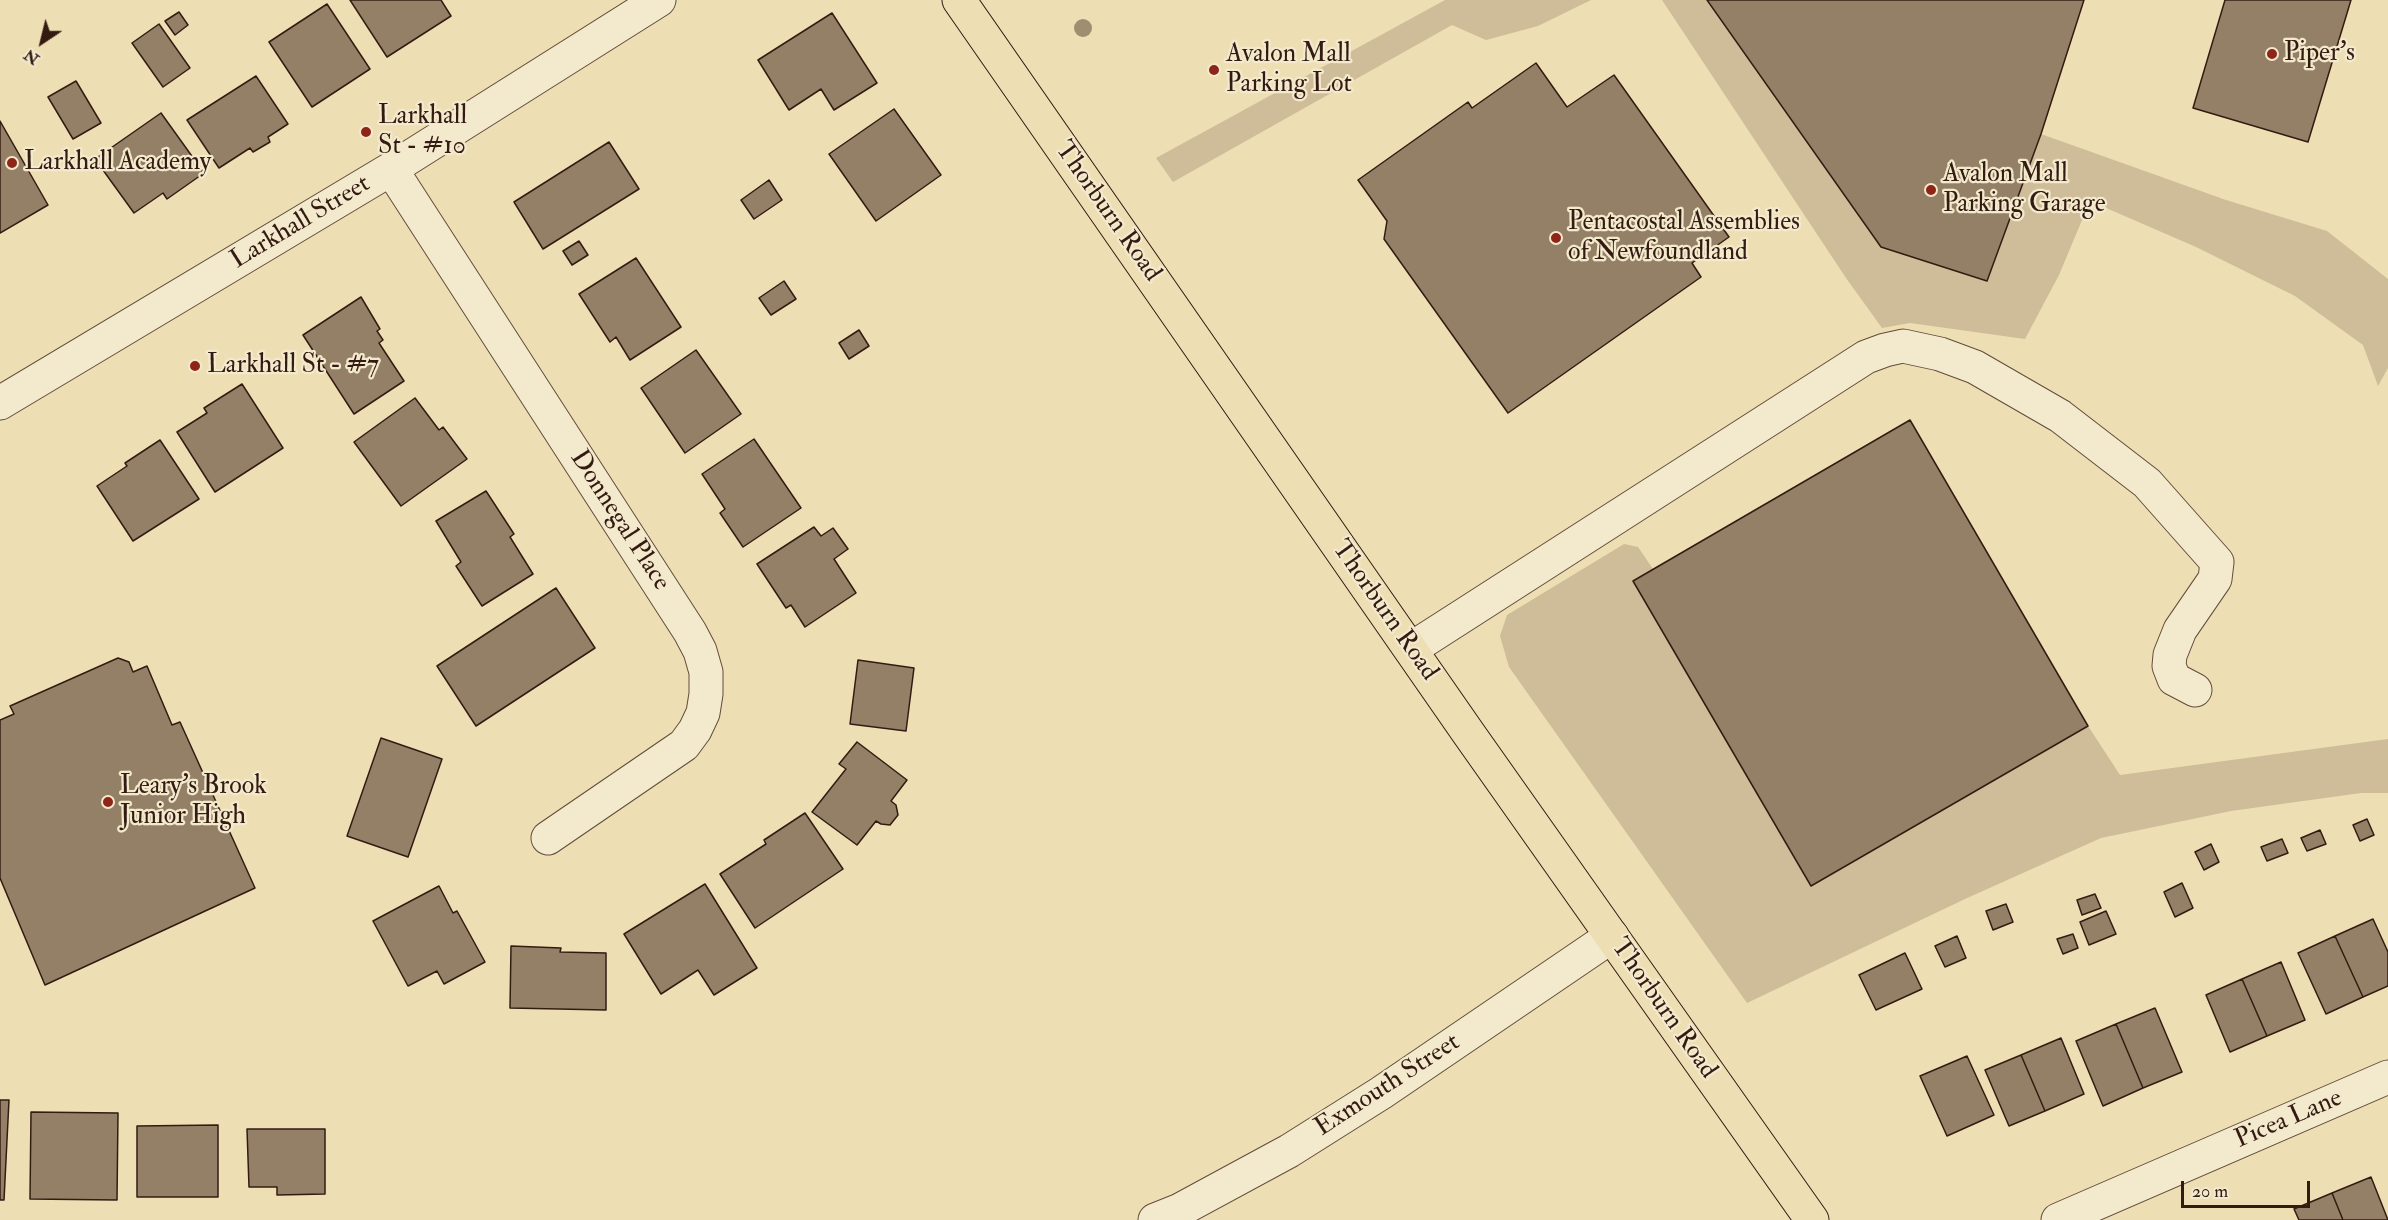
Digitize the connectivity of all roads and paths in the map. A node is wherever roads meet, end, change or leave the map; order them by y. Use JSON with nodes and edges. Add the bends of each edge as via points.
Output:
{"nodes":[{"id":1,"x":659,"y":0,"type":"edge"},
{"id":2,"x":960,"y":0,"type":"edge"},
{"id":3,"x":391,"y":169,"type":"junction"},
{"id":4,"x":0,"y":403,"type":"edge"},
{"id":5,"x":1411,"y":649,"type":"junction"},
{"id":6,"x":2195,"y":690,"type":"dead end"},
{"id":7,"x":548,"y":838,"type":"dead end"},
{"id":8,"x":1612,"y":936,"type":"junction"},
{"id":9,"x":2388,"y":1077,"type":"edge"},
{"id":10,"x":1155,"y":1220,"type":"edge"},
{"id":11,"x":1812,"y":1220,"type":"edge"},
{"id":12,"x":2058,"y":1220,"type":"edge"}],
"edges":[{"from":1,"to":3,"type":"street","name":"Larkhall Street"},
{"from":2,"to":5,"type":"main road","name":"Thorburn Road"},
{"from":3,"to":4,"type":"street","name":"Larkhall Street"},
{"from":3,"to":7,"type":"street","name":"Donnegal Place","via":[[690,632],[706,672],[703,713],[684,745]]},
{"from":5,"to":6,"type":"street","via":[[1866,357],[1903,346],[1975,367],[2060,416],[2147,483],[2217,561],[2215,579],[2180,630],[2170,655],[2174,679]]},
{"from":5,"to":8,"type":"main road","name":"Thorburn Road"},
{"from":8,"to":10,"type":"street","name":"Exmouth Street","via":[[1289,1151]]},
{"from":8,"to":11,"type":"main road","name":"Thorburn Road"},
{"from":9,"to":12,"type":"street","name":"Picea Lane"}]}
